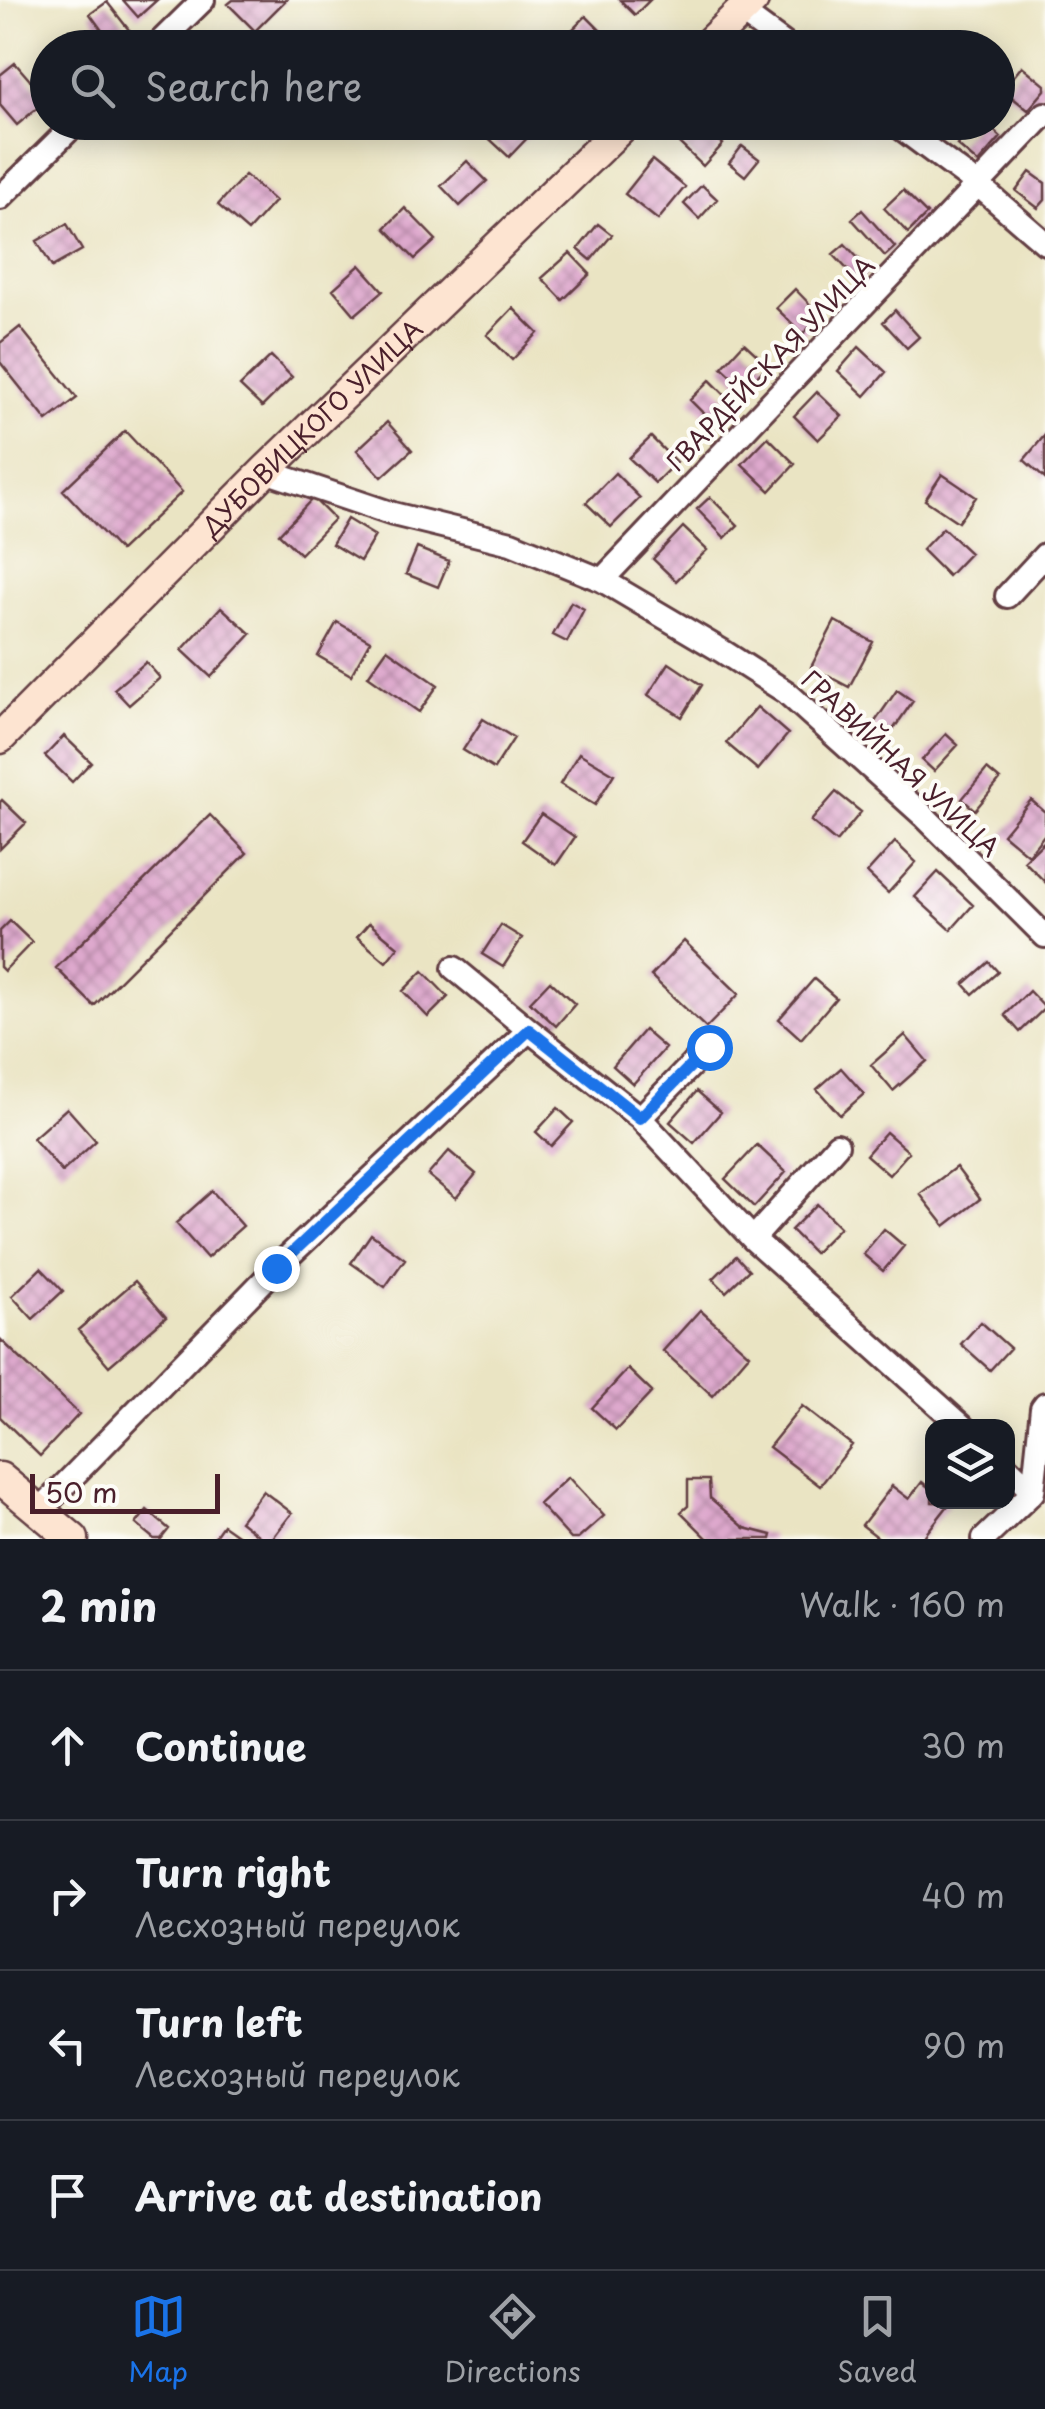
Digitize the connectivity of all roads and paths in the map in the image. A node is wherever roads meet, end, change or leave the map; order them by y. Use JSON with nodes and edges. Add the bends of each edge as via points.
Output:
{"nodes":[{"id":1,"x":203,"y":0,"type":"edge"},
{"id":2,"x":747,"y":6,"type":"edge"},
{"id":3,"x":172,"y":30,"type":"edge"},
{"id":4,"x":722,"y":30,"type":"edge"},
{"id":5,"x":772,"y":30,"type":"edge"},
{"id":6,"x":1045,"y":114,"type":"edge"},
{"id":7,"x":60,"y":140,"type":"edge"},
{"id":8,"x":609,"y":140,"type":"edge"},
{"id":9,"x":917,"y":140,"type":"edge"},
{"id":10,"x":978,"y":185,"type":"junction"},
{"id":11,"x":0,"y":198,"type":"edge"},
{"id":12,"x":1045,"y":244,"type":"edge"},
{"id":13,"x":265,"y":471,"type":"junction"},
{"id":14,"x":1045,"y":555,"type":"edge"},
{"id":15,"x":602,"y":580,"type":"junction"},
{"id":16,"x":1007,"y":596,"type":"dead end"},
{"id":17,"x":0,"y":738,"type":"edge"},
{"id":18,"x":1045,"y":936,"type":"edge"},
{"id":19,"x":454,"y":968,"type":"dead end"},
{"id":20,"x":529,"y":1030,"type":"junction"},
{"id":21,"x":709,"y":1047,"type":"dead end"},
{"id":22,"x":640,"y":1118,"type":"junction"},
{"id":23,"x":837,"y":1145,"type":"dead end"},
{"id":24,"x":753,"y":1239,"type":"junction"},
{"id":25,"x":1045,"y":1404,"type":"edge"},
{"id":26,"x":954,"y":1419,"type":"edge"},
{"id":27,"x":1015,"y":1475,"type":"edge"},
{"id":28,"x":0,"y":1478,"type":"edge"},
{"id":29,"x":1033,"y":1492,"type":"junction"},
{"id":30,"x":39,"y":1511,"type":"junction"},
{"id":31,"x":73,"y":1539,"type":"edge"},
{"id":32,"x":984,"y":1539,"type":"edge"}],
"edges":[{"from":1,"to":3,"type":"street"},
{"from":2,"to":4,"type":"street"},
{"from":2,"to":5,"type":"street"},
{"from":6,"to":10,"type":"street","name":"ГВАРДЕЙСКАЯ УЛИЦА"},
{"from":7,"to":11,"type":"street"},
{"from":8,"to":13,"type":"street","name":"ДУБОВИЦКОГО УЛИЦА"},
{"from":9,"to":10,"type":"street"},
{"from":10,"to":12,"type":"street"},
{"from":10,"to":15,"type":"street","name":"ГВАРДЕЙСКАЯ УЛИЦА"},
{"from":13,"to":15,"type":"street","name":"ГРАВИЙНАЯ УЛИЦА","via":[[393,514],[511,543]]},
{"from":13,"to":17,"type":"street","name":"ДУБОВИЦКОГО УЛИЦА"},
{"from":14,"to":16,"type":"street"},
{"from":15,"to":18,"type":"street","name":"ГРАВИЙНАЯ УЛИЦА","via":[[786,692]]},
{"from":19,"to":20,"type":"street"},
{"from":20,"to":22,"type":"street"},
{"from":20,"to":30,"type":"street","via":[[276,1268]]},
{"from":21,"to":22,"type":"street"},
{"from":22,"to":24,"type":"street"},
{"from":23,"to":24,"type":"street"},
{"from":24,"to":26,"type":"street"},
{"from":25,"to":29,"type":"street"},
{"from":27,"to":29,"type":"street"},
{"from":28,"to":30,"type":"street"},
{"from":29,"to":32,"type":"street"},
{"from":30,"to":31,"type":"street"}]}
